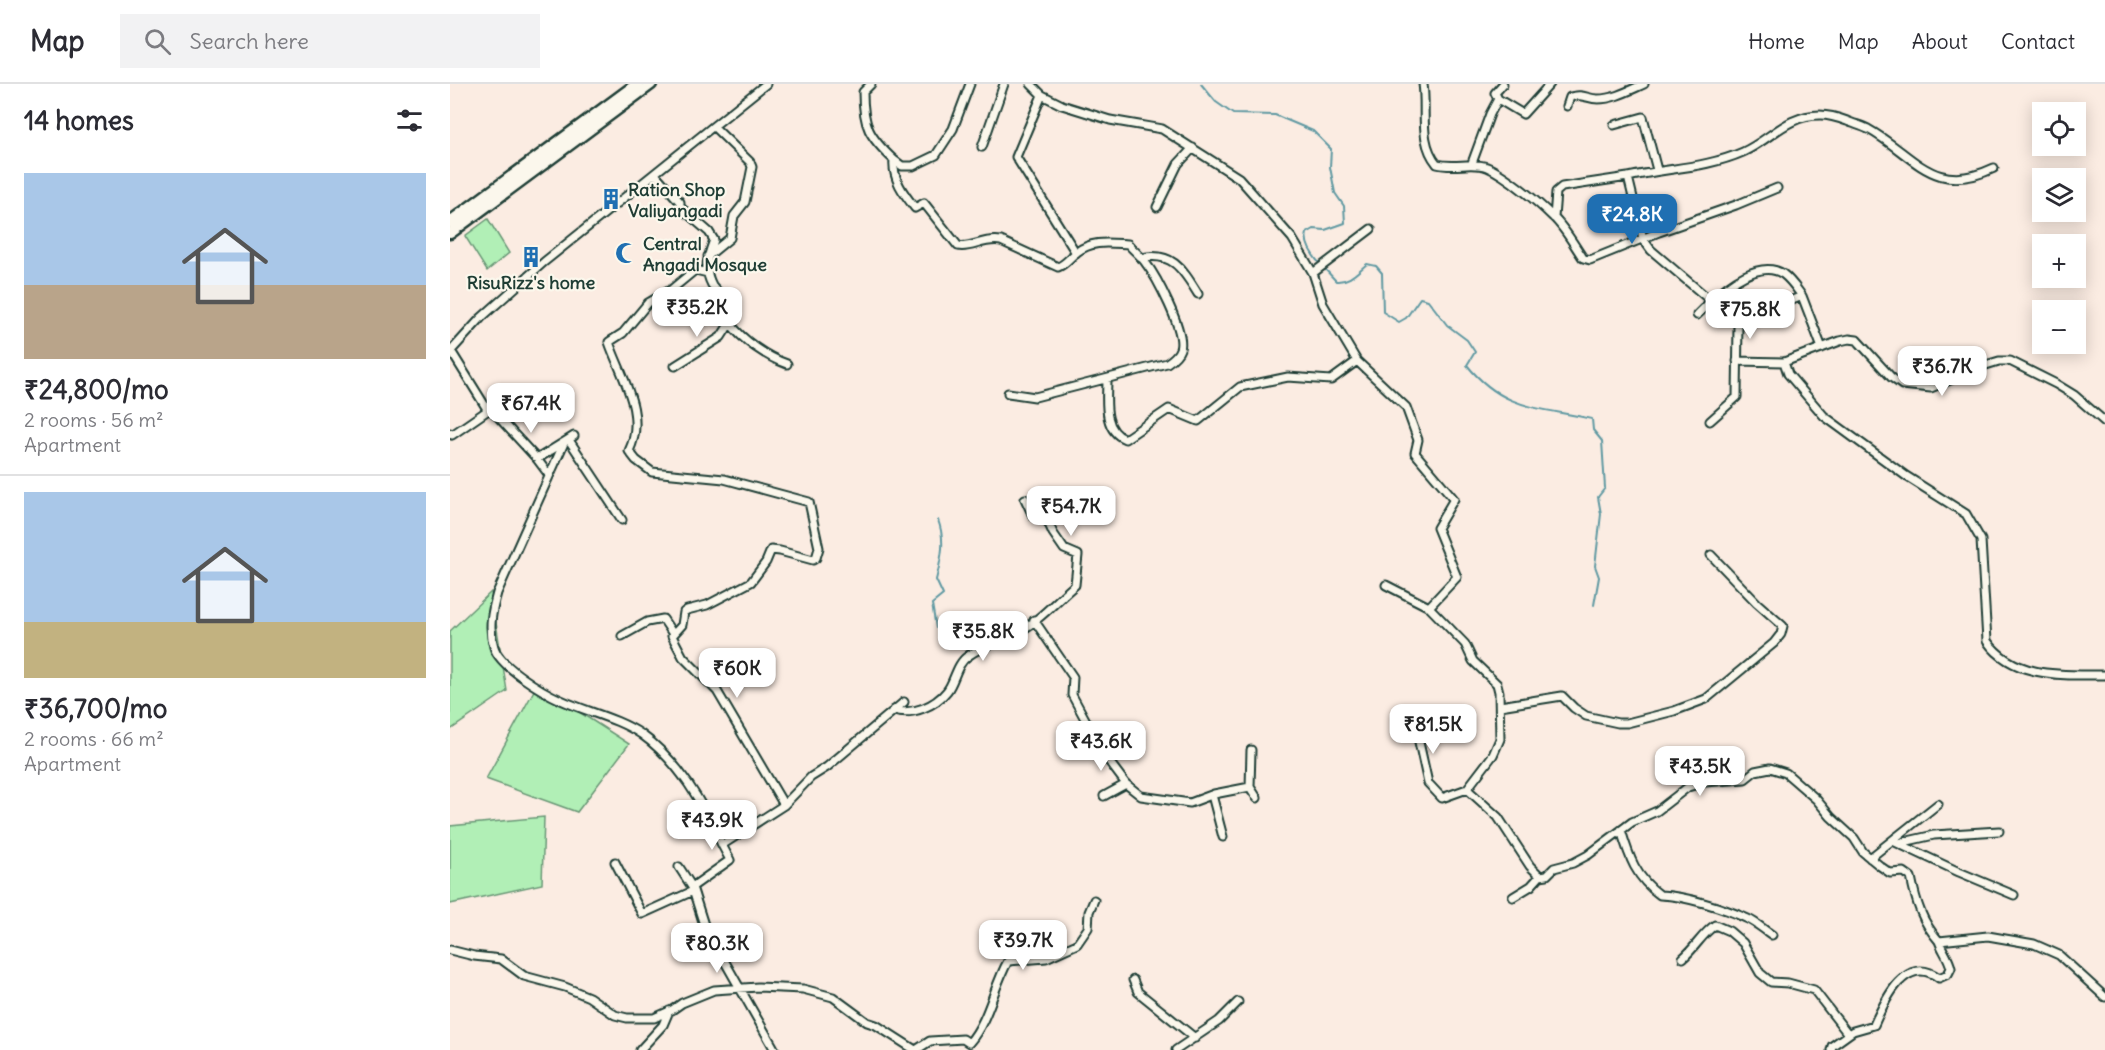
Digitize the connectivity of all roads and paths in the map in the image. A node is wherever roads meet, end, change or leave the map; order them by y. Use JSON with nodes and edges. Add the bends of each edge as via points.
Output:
{"nodes":[{"id":1,"x":637,"y":84,"type":"edge"},
{"id":2,"x":651,"y":84,"type":"edge"},
{"id":3,"x":766,"y":84,"type":"edge"},
{"id":4,"x":871,"y":84,"type":"edge"},
{"id":5,"x":970,"y":84,"type":"edge"},
{"id":6,"x":1004,"y":84,"type":"edge"},
{"id":7,"x":1031,"y":84,"type":"edge"},
{"id":8,"x":1423,"y":84,"type":"edge"},
{"id":9,"x":1503,"y":84,"type":"edge"},
{"id":10,"x":1550,"y":84,"type":"edge"},
{"id":11,"x":1644,"y":84,"type":"edge"},
{"id":12,"x":1042,"y":95,"type":"junction"},
{"id":13,"x":1498,"y":99,"type":"junction"},
{"id":14,"x":1567,"y":106,"type":"dead end"},
{"id":15,"x":1614,"y":125,"type":"dead end"},
{"id":16,"x":714,"y":127,"type":"junction"},
{"id":17,"x":982,"y":147,"type":"dead end"},
{"id":18,"x":1193,"y":148,"type":"junction"},
{"id":19,"x":894,"y":160,"type":"junction"},
{"id":20,"x":1472,"y":164,"type":"junction"},
{"id":21,"x":1994,"y":168,"type":"dead end"},
{"id":22,"x":1656,"y":170,"type":"junction"},
{"id":23,"x":656,"y":174,"type":"junction"},
{"id":24,"x":1628,"y":177,"type":"junction"},
{"id":25,"x":1777,"y":189,"type":"dead end"},
{"id":26,"x":1157,"y":207,"type":"dead end"},
{"id":27,"x":1554,"y":218,"type":"junction"},
{"id":28,"x":450,"y":222,"type":"edge"},
{"id":29,"x":1371,"y":229,"type":"dead end"},
{"id":30,"x":450,"y":233,"type":"edge"},
{"id":31,"x":1643,"y":239,"type":"junction"},
{"id":32,"x":1076,"y":253,"type":"junction"},
{"id":33,"x":707,"y":257,"type":"junction"},
{"id":34,"x":1141,"y":258,"type":"junction"},
{"id":35,"x":1316,"y":271,"type":"junction"},
{"id":36,"x":708,"y":273,"type":"junction"},
{"id":37,"x":1198,"y":294,"type":"dead end"},
{"id":38,"x":1802,"y":296,"type":"junction"},
{"id":39,"x":1711,"y":301,"type":"junction"},
{"id":40,"x":1697,"y":315,"type":"dead end"},
{"id":41,"x":730,"y":323,"type":"junction"},
{"id":42,"x":1822,"y":348,"type":"junction"},
{"id":43,"x":450,"y":351,"type":"edge"},
{"id":44,"x":1357,"y":361,"type":"junction"},
{"id":45,"x":1737,"y":361,"type":"junction"},
{"id":46,"x":1784,"y":362,"type":"junction"},
{"id":47,"x":787,"y":364,"type":"dead end"},
{"id":48,"x":675,"y":366,"type":"dead end"},
{"id":49,"x":1107,"y":380,"type":"junction"},
{"id":50,"x":1008,"y":393,"type":"dead end"},
{"id":51,"x":510,"y":395,"type":"dead end"},
{"id":52,"x":489,"y":408,"type":"junction"},
{"id":53,"x":1710,"y":421,"type":"dead end"},
{"id":54,"x":2105,"y":422,"type":"edge"},
{"id":55,"x":450,"y":433,"type":"edge"},
{"id":56,"x":569,"y":440,"type":"junction"},
{"id":57,"x":537,"y":459,"type":"junction"},
{"id":58,"x":549,"y":475,"type":"junction"},
{"id":59,"x":1024,"y":499,"type":"dead end"},
{"id":60,"x":622,"y":520,"type":"dead end"},
{"id":61,"x":1711,"y":555,"type":"dead end"},
{"id":62,"x":1386,"y":585,"type":"dead end"},
{"id":63,"x":1429,"y":608,"type":"junction"},
{"id":64,"x":1034,"y":620,"type":"junction"},
{"id":65,"x":673,"y":634,"type":"junction"},
{"id":66,"x":622,"y":636,"type":"dead end"},
{"id":67,"x":2105,"y":675,"type":"edge"},
{"id":68,"x":904,"y":702,"type":"dead end"},
{"id":69,"x":1500,"y":706,"type":"junction"},
{"id":70,"x":894,"y":710,"type":"junction"},
{"id":71,"x":1407,"y":713,"type":"dead end"},
{"id":72,"x":1251,"y":750,"type":"dead end"},
{"id":73,"x":1126,"y":784,"type":"junction"},
{"id":74,"x":1250,"y":787,"type":"junction"},
{"id":75,"x":1467,"y":789,"type":"junction"},
{"id":76,"x":1212,"y":795,"type":"junction"},
{"id":77,"x":1104,"y":796,"type":"dead end"},
{"id":78,"x":1257,"y":798,"type":"dead end"},
{"id":79,"x":1938,"y":804,"type":"dead end"},
{"id":80,"x":784,"y":805,"type":"junction"},
{"id":81,"x":1621,"y":830,"type":"junction"},
{"id":82,"x":1999,"y":831,"type":"dead end"},
{"id":83,"x":1223,"y":837,"type":"dead end"},
{"id":84,"x":1896,"y":842,"type":"junction"},
{"id":85,"x":722,"y":845,"type":"junction"},
{"id":86,"x":1870,"y":858,"type":"junction"},
{"id":87,"x":615,"y":861,"type":"dead end"},
{"id":88,"x":679,"y":867,"type":"dead end"},
{"id":89,"x":1540,"y":876,"type":"junction"},
{"id":90,"x":692,"y":889,"type":"junction"},
{"id":91,"x":2014,"y":895,"type":"dead end"},
{"id":92,"x":1513,"y":897,"type":"dead end"},
{"id":93,"x":1094,"y":900,"type":"dead end"},
{"id":94,"x":1772,"y":935,"type":"dead end"},
{"id":95,"x":1939,"y":941,"type":"junction"},
{"id":96,"x":450,"y":950,"type":"edge"},
{"id":97,"x":1683,"y":958,"type":"dead end"},
{"id":98,"x":1134,"y":980,"type":"dead end"},
{"id":99,"x":739,"y":987,"type":"junction"},
{"id":100,"x":2105,"y":998,"type":"edge"},
{"id":101,"x":1238,"y":1002,"type":"dead end"},
{"id":102,"x":669,"y":1011,"type":"junction"},
{"id":103,"x":1848,"y":1034,"type":"junction"},
{"id":104,"x":1195,"y":1038,"type":"junction"},
{"id":105,"x":640,"y":1050,"type":"edge"},
{"id":106,"x":775,"y":1050,"type":"edge"},
{"id":107,"x":916,"y":1050,"type":"edge"},
{"id":108,"x":1176,"y":1050,"type":"edge"},
{"id":109,"x":1831,"y":1050,"type":"edge"}],
"edges":[{"from":1,"to":28,"type":"main road"},
{"from":2,"to":30,"type":"main road"},
{"from":3,"to":16,"type":"street"},
{"from":4,"to":19,"type":"street","via":[[863,92],[866,126]]},
{"from":5,"to":19,"type":"street","via":[[953,129],[936,155],[913,166],[902,166]]},
{"from":6,"to":17,"type":"street"},
{"from":7,"to":12,"type":"street"},
{"from":8,"to":20,"type":"street","via":[[1425,140],[1432,157],[1437,164],[1447,166]]},
{"from":9,"to":13,"type":"street","via":[[1495,93]]},
{"from":10,"to":13,"type":"street","via":[[1523,114]]},
{"from":11,"to":14,"type":"street","via":[[1598,99],[1579,94],[1570,97]]},
{"from":12,"to":18,"type":"street","via":[[1110,120],[1162,129]]},
{"from":12,"to":32,"type":"street","via":[[1016,157]]},
{"from":13,"to":20,"type":"street"},
{"from":15,"to":22,"type":"street","via":[[1643,117]]},
{"from":16,"to":23,"type":"street"},
{"from":16,"to":33,"type":"street","via":[[753,167],[745,202],[734,216],[730,238]]},
{"from":18,"to":26,"type":"street","via":[[1178,164]]},
{"from":18,"to":35,"type":"street","via":[[1239,178]]},
{"from":19,"to":32,"type":"street","via":[[894,172],[903,192],[915,208],[924,203],[958,246],[991,239],[1001,241],[1058,267]]},
{"from":20,"to":27,"type":"street","via":[[1505,178]]},
{"from":21,"to":22,"type":"street","via":[[1966,178],[1924,170],[1868,129],[1820,115],[1775,130],[1745,152],[1715,162]]},
{"from":22,"to":24,"type":"street"},
{"from":23,"to":33,"type":"street","via":[[680,207],[714,240]]},
{"from":23,"to":43,"type":"street","via":[[544,262]]},
{"from":24,"to":27,"type":"street","via":[[1562,187],[1556,192]]},
{"from":24,"to":31,"type":"street"},
{"from":25,"to":31,"type":"street"},
{"from":27,"to":31,"type":"street","via":[[1584,258],[1590,260]]},
{"from":29,"to":35,"type":"street"},
{"from":31,"to":39,"type":"street"},
{"from":32,"to":34,"type":"street","via":[[1096,242],[1128,244]]},
{"from":33,"to":36,"type":"street"},
{"from":34,"to":37,"type":"street","via":[[1152,255],[1168,259],[1182,269]]},
{"from":34,"to":49,"type":"street","via":[[1171,309],[1181,336],[1180,348],[1167,363]]},
{"from":35,"to":44,"type":"street","via":[[1323,304]]},
{"from":36,"to":41,"type":"street"},
{"from":36,"to":65,"type":"street","via":[[695,270],[648,303],[623,333],[609,342],[628,383],[636,417],[635,438],[629,451],[652,472],[724,479],[809,502],[819,548],[813,560],[771,550],[751,582],[707,605],[684,612],[682,625]]},
{"from":38,"to":39,"type":"street","via":[[1781,273],[1771,269],[1747,275]]},
{"from":38,"to":42,"type":"street"},
{"from":38,"to":45,"type":"street","via":[[1776,307],[1762,306],[1738,325]]},
{"from":39,"to":40,"type":"street"},
{"from":41,"to":47,"type":"street","via":[[774,359]]},
{"from":41,"to":48,"type":"street","via":[[721,337]]},
{"from":42,"to":46,"type":"street"},
{"from":42,"to":54,"type":"street","via":[[1857,340],[1897,382],[1931,388],[1986,364],[2010,361],[2074,395]]},
{"from":43,"to":52,"type":"street"},
{"from":44,"to":49,"type":"street","via":[[1331,380],[1288,377],[1240,387],[1198,421],[1169,409],[1125,439],[1108,422]]},
{"from":44,"to":63,"type":"street","via":[[1406,407],[1418,440],[1415,453],[1454,499],[1437,528],[1456,577]]},
{"from":45,"to":46,"type":"street"},
{"from":45,"to":53,"type":"street","via":[[1737,396]]},
{"from":46,"to":67,"type":"street","via":[[1788,374],[1824,416],[1966,514],[1981,540],[1988,642],[1996,653],[2023,669]]},
{"from":49,"to":50,"type":"street","via":[[1035,397]]},
{"from":51,"to":52,"type":"street"},
{"from":52,"to":55,"type":"street"},
{"from":52,"to":57,"type":"street"},
{"from":56,"to":57,"type":"street"},
{"from":56,"to":58,"type":"street"},
{"from":56,"to":60,"type":"street"},
{"from":57,"to":58,"type":"street"},
{"from":58,"to":85,"type":"street","via":[[497,593],[491,624],[494,650],[507,666],[560,700],[610,719],[654,744],[693,791]]},
{"from":59,"to":64,"type":"street","via":[[1034,516],[1044,513],[1064,549],[1078,555],[1074,585]]},
{"from":61,"to":69,"type":"street","via":[[1783,627],[1774,642],[1706,699],[1628,723],[1586,716],[1562,696]]},
{"from":62,"to":63,"type":"street"},
{"from":63,"to":69,"type":"street","via":[[1497,684]]},
{"from":64,"to":70,"type":"street","via":[[1023,630],[966,656],[948,691],[934,703],[903,714]]},
{"from":64,"to":73,"type":"street","via":[[1073,677],[1072,695],[1105,756]]},
{"from":65,"to":66,"type":"street","via":[[663,620],[647,622]]},
{"from":65,"to":80,"type":"street","via":[[683,657],[720,694]]},
{"from":68,"to":70,"type":"street"},
{"from":69,"to":75,"type":"street","via":[[1500,739]]},
{"from":70,"to":80,"type":"street","via":[[811,777]]},
{"from":71,"to":75,"type":"street","via":[[1417,733],[1428,783],[1442,798]]},
{"from":72,"to":74,"type":"street"},
{"from":73,"to":76,"type":"street","via":[[1141,796],[1190,803]]},
{"from":73,"to":77,"type":"street"},
{"from":74,"to":76,"type":"street"},
{"from":74,"to":78,"type":"street"},
{"from":75,"to":89,"type":"street","via":[[1498,817]]},
{"from":76,"to":83,"type":"street"},
{"from":79,"to":84,"type":"street"},
{"from":80,"to":85,"type":"street"},
{"from":81,"to":86,"type":"street","via":[[1657,811],[1688,787],[1745,779],[1755,771],[1770,768],[1786,773],[1816,798]]},
{"from":81,"to":89,"type":"street","via":[[1588,855]]},
{"from":81,"to":94,"type":"street","via":[[1637,873],[1660,895],[1730,911]]},
{"from":82,"to":84,"type":"street"},
{"from":84,"to":86,"type":"street"},
{"from":84,"to":91,"type":"street"},
{"from":85,"to":90,"type":"street","via":[[730,860]]},
{"from":86,"to":95,"type":"street","via":[[1890,873],[1904,872],[1911,877],[1927,928]]},
{"from":87,"to":90,"type":"street","via":[[642,914]]},
{"from":88,"to":90,"type":"street"},
{"from":89,"to":92,"type":"street"},
{"from":90,"to":99,"type":"street","via":[[704,925]]},
{"from":93,"to":107,"type":"street","via":[[1088,928],[1077,945],[1046,958],[1008,961],[980,1030],[969,1043],[963,1038],[930,1041]]},
{"from":95,"to":100,"type":"street","via":[[1988,936],[2034,944],[2059,955]]},
{"from":95,"to":103,"type":"street","via":[[1950,962],[1948,974],[1939,978],[1931,972],[1905,974],[1874,1025]]},
{"from":96,"to":102,"type":"street","via":[[501,959],[524,976],[573,990],[615,1015],[654,1018]]},
{"from":97,"to":103,"type":"street","via":[[1715,925],[1729,931],[1743,943],[1760,973],[1771,982],[1814,990]]},
{"from":98,"to":104,"type":"street","via":[[1138,992]]},
{"from":99,"to":102,"type":"street","via":[[714,990]]},
{"from":99,"to":106,"type":"street"},
{"from":99,"to":107,"type":"street","via":[[803,989],[833,997]]},
{"from":101,"to":104,"type":"street"},
{"from":102,"to":105,"type":"street","via":[[663,1025]]},
{"from":103,"to":109,"type":"street"},
{"from":104,"to":108,"type":"street"}]}
